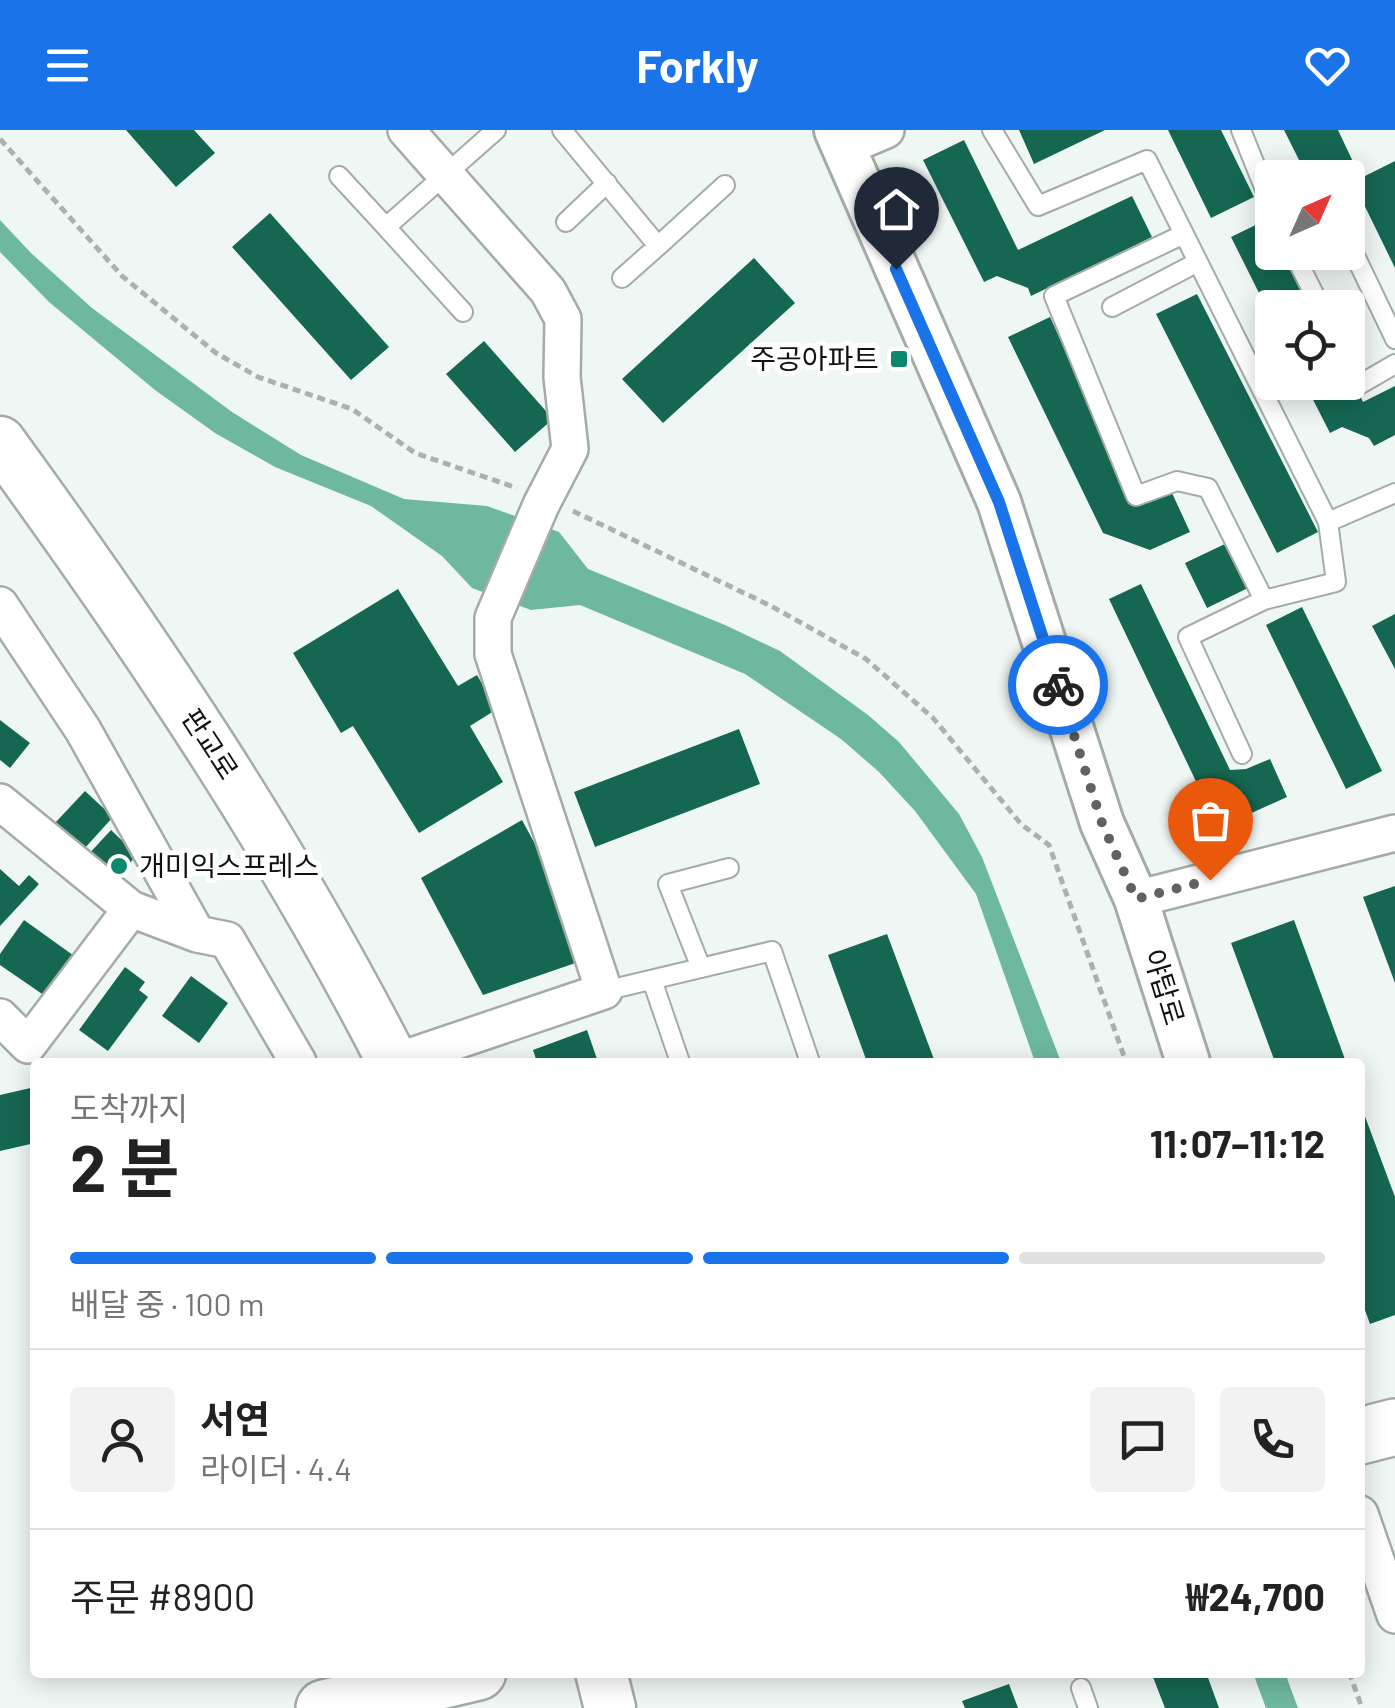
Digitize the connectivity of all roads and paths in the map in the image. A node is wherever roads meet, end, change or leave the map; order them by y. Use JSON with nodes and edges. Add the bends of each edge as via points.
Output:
{"nodes":[{"id":1,"x":406,"y":130,"type":"edge"},
{"id":2,"x":496,"y":130,"type":"edge"},
{"id":3,"x":562,"y":130,"type":"edge"},
{"id":4,"x":886,"y":130,"type":"edge"},
{"id":5,"x":992,"y":130,"type":"edge"},
{"id":6,"x":1241,"y":130,"type":"edge"},
{"id":7,"x":841,"y":138,"type":"edge"},
{"id":8,"x":1255,"y":165,"type":"edge"},
{"id":9,"x":444,"y":174,"type":"junction"},
{"id":10,"x":339,"y":176,"type":"dead end"},
{"id":11,"x":607,"y":184,"type":"junction"},
{"id":12,"x":726,"y":185,"type":"dead end"},
{"id":13,"x":566,"y":222,"type":"dead end"},
{"id":14,"x":386,"y":227,"type":"junction"},
{"id":15,"x":1184,"y":234,"type":"junction"},
{"id":16,"x":658,"y":246,"type":"junction"},
{"id":17,"x":1198,"y":262,"type":"junction"},
{"id":18,"x":1362,"y":270,"type":"edge"},
{"id":19,"x":622,"y":278,"type":"dead end"},
{"id":20,"x":1112,"y":307,"type":"dead end"},
{"id":21,"x":463,"y":312,"type":"dead end"},
{"id":22,"x":1395,"y":339,"type":"edge"},
{"id":23,"x":1395,"y":364,"type":"edge"},
{"id":24,"x":1365,"y":381,"type":"edge"},
{"id":25,"x":0,"y":442,"type":"edge"},
{"id":26,"x":1395,"y":493,"type":"edge"},
{"id":27,"x":1328,"y":522,"type":"junction"},
{"id":28,"x":1264,"y":600,"type":"junction"},
{"id":29,"x":0,"y":606,"type":"edge"},
{"id":30,"x":1242,"y":754,"type":"dead end"},
{"id":31,"x":0,"y":802,"type":"edge"},
{"id":32,"x":1395,"y":833,"type":"edge"},
{"id":33,"x":1049,"y":844,"type":"dead end"},
{"id":34,"x":729,"y":868,"type":"dead end"},
{"id":35,"x":1136,"y":899,"type":"junction"},
{"id":36,"x":131,"y":909,"type":"junction"},
{"id":37,"x":198,"y":934,"type":"junction"},
{"id":38,"x":701,"y":968,"type":"junction"},
{"id":39,"x":652,"y":980,"type":"junction"},
{"id":40,"x":604,"y":992,"type":"junction"},
{"id":41,"x":0,"y":1017,"type":"edge"},
{"id":42,"x":296,"y":1058,"type":"edge"},
{"id":43,"x":392,"y":1058,"type":"edge"},
{"id":44,"x":406,"y":1058,"type":"edge"},
{"id":45,"x":679,"y":1058,"type":"edge"},
{"id":46,"x":809,"y":1058,"type":"edge"},
{"id":47,"x":1125,"y":1058,"type":"edge"},
{"id":48,"x":1187,"y":1058,"type":"edge"},
{"id":49,"x":1395,"y":1427,"type":"edge"},
{"id":50,"x":1365,"y":1435,"type":"edge"},
{"id":51,"x":1365,"y":1528,"type":"edge"},
{"id":52,"x":1395,"y":1615,"type":"edge"},
{"id":53,"x":452,"y":1678,"type":"edge"},
{"id":54,"x":465,"y":1678,"type":"edge"},
{"id":55,"x":602,"y":1678,"type":"edge"},
{"id":56,"x":1351,"y":1678,"type":"edge"},
{"id":57,"x":1081,"y":1688,"type":"dead end"},
{"id":58,"x":324,"y":1708,"type":"edge"},
{"id":59,"x":398,"y":1708,"type":"edge"},
{"id":60,"x":610,"y":1708,"type":"edge"},
{"id":61,"x":1088,"y":1708,"type":"edge"},
{"id":62,"x":1362,"y":1708,"type":"edge"}],
"edges":[{"from":1,"to":9,"type":"street"},
{"from":2,"to":9,"type":"lane"},
{"from":3,"to":11,"type":"lane"},
{"from":4,"to":7,"type":"street"},
{"from":5,"to":15,"type":"lane","via":[[1038,206],[1146,160]]},
{"from":6,"to":8,"type":"lane"},
{"from":7,"to":35,"type":"street","name":"야탑로","via":[[999,502],[1102,823]]},
{"from":9,"to":14,"type":"lane"},
{"from":9,"to":40,"type":"street","via":[[548,292],[563,319],[570,449],[493,618],[494,654]]},
{"from":10,"to":14,"type":"lane"},
{"from":11,"to":13,"type":"lane"},
{"from":11,"to":16,"type":"lane"},
{"from":12,"to":16,"type":"lane"},
{"from":14,"to":21,"type":"lane"},
{"from":15,"to":17,"type":"lane"},
{"from":15,"to":28,"type":"lane","via":[[1054,296],[1136,496],[1178,481],[1208,488]]},
{"from":16,"to":19,"type":"lane"},
{"from":17,"to":20,"type":"lane"},
{"from":17,"to":27,"type":"lane"},
{"from":18,"to":22,"type":"lane"},
{"from":23,"to":24,"type":"lane"},
{"from":25,"to":43,"type":"main road","name":"판교로","via":[[203,731]]},
{"from":26,"to":27,"type":"lane"},
{"from":27,"to":28,"type":"lane","via":[[1336,582]]},
{"from":28,"to":30,"type":"lane","via":[[1188,636]]},
{"from":29,"to":37,"type":"street","via":[[83,730]]},
{"from":31,"to":36,"type":"street"},
{"from":32,"to":35,"type":"street"},
{"from":33,"to":47,"type":"path"},
{"from":34,"to":38,"type":"lane","via":[[668,884]]},
{"from":35,"to":48,"type":"street","name":"야탑로"},
{"from":36,"to":37,"type":"street"},
{"from":36,"to":41,"type":"street","via":[[28,1045]]},
{"from":37,"to":42,"type":"street","via":[[227,940]]},
{"from":38,"to":39,"type":"lane"},
{"from":38,"to":46,"type":"lane","via":[[772,951]]},
{"from":39,"to":40,"type":"lane"},
{"from":39,"to":45,"type":"lane"},
{"from":40,"to":44,"type":"street"},
{"from":49,"to":50,"type":"main road"},
{"from":51,"to":52,"type":"street"},
{"from":53,"to":58,"type":"main road"},
{"from":54,"to":59,"type":"main road"},
{"from":55,"to":60,"type":"main road"},
{"from":56,"to":62,"type":"path"},
{"from":57,"to":61,"type":"lane"}]}
